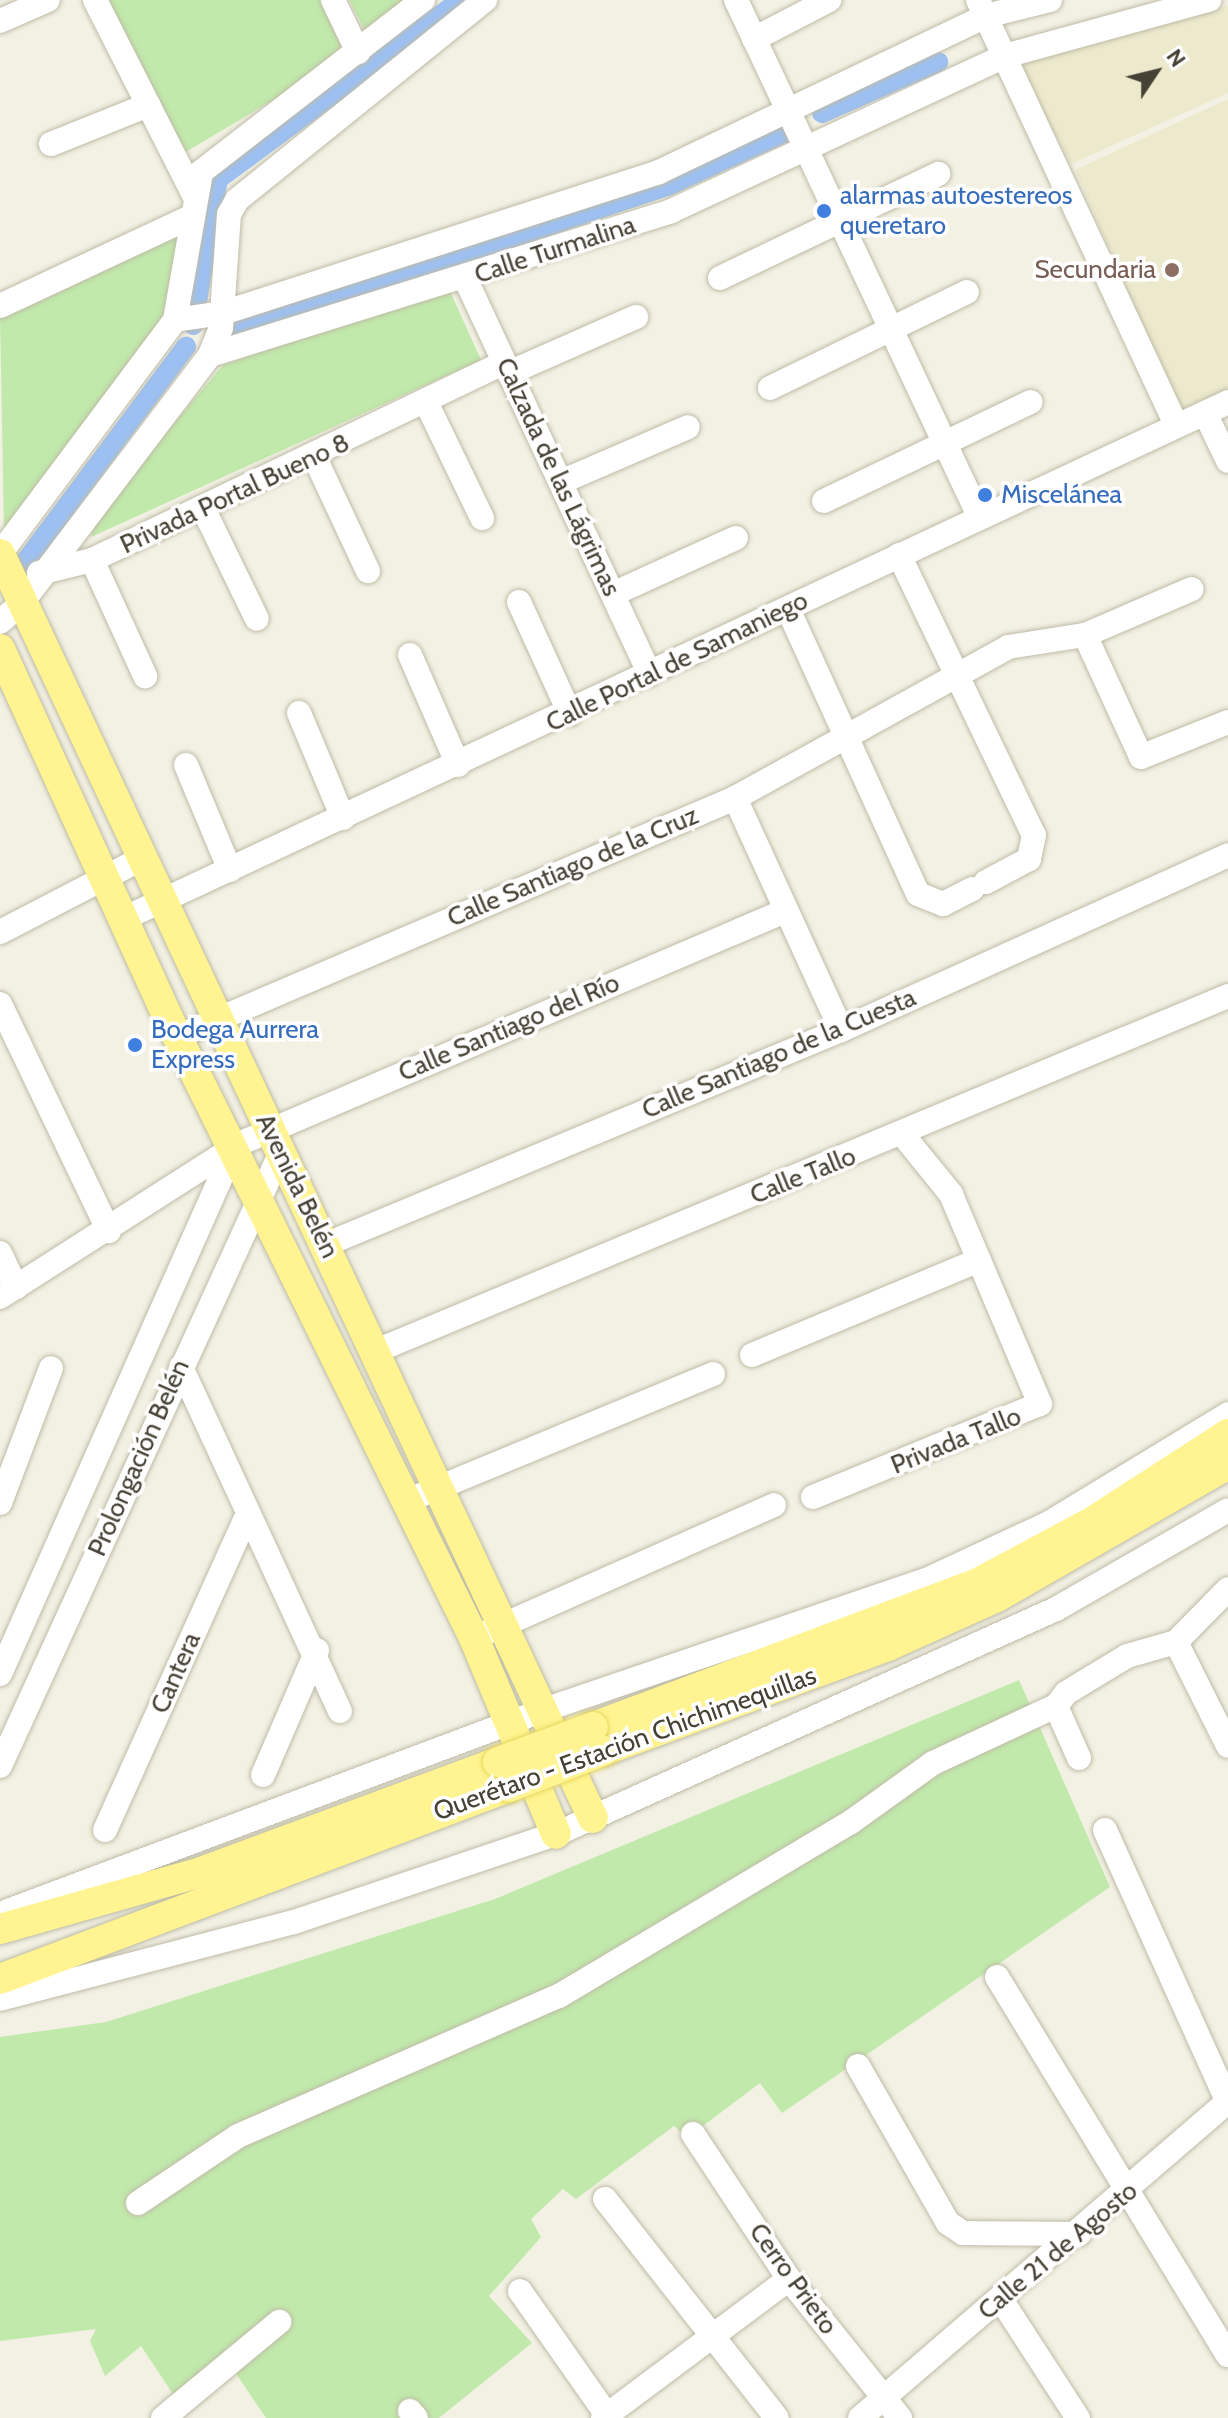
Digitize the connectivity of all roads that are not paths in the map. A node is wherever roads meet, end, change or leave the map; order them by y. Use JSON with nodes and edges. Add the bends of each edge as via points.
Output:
{"nodes":[{"id":1,"x":48,"y":0,"type":"edge"},
{"id":2,"x":95,"y":0,"type":"edge"},
{"id":3,"x":333,"y":0,"type":"edge"},
{"id":4,"x":423,"y":0,"type":"edge"},
{"id":5,"x":485,"y":0,"type":"edge"},
{"id":6,"x":736,"y":0,"type":"edge"},
{"id":7,"x":829,"y":0,"type":"edge"},
{"id":8,"x":1050,"y":0,"type":"edge"},
{"id":9,"x":1209,"y":0,"type":"edge"},
{"id":10,"x":982,"y":8,"type":"edge"},
{"id":11,"x":0,"y":21,"type":"edge"},
{"id":12,"x":754,"y":39,"type":"junction"},
{"id":13,"x":358,"y":52,"type":"junction"},
{"id":14,"x":1005,"y":56,"type":"junction"},
{"id":15,"x":148,"y":105,"type":"junction"},
{"id":16,"x":791,"y":111,"type":"junction"},
{"id":17,"x":51,"y":144,"type":"dead end"},
{"id":18,"x":812,"y":148,"type":"junction"},
{"id":19,"x":938,"y":174,"type":"dead end"},
{"id":20,"x":194,"y":206,"type":"junction"},
{"id":21,"x":843,"y":220,"type":"junction"},
{"id":22,"x":720,"y":278,"type":"dead end"},
{"id":23,"x":466,"y":280,"type":"junction"},
{"id":24,"x":967,"y":292,"type":"dead end"},
{"id":25,"x":0,"y":306,"type":"edge"},
{"id":26,"x":223,"y":313,"type":"junction"},
{"id":27,"x":636,"y":317,"type":"dead end"},
{"id":28,"x":175,"y":320,"type":"junction"},
{"id":29,"x":893,"y":325,"type":"junction"},
{"id":30,"x":210,"y":355,"type":"junction"},
{"id":31,"x":507,"y":368,"type":"junction"},
{"id":32,"x":770,"y":388,"type":"dead end"},
{"id":33,"x":426,"y":402,"type":"junction"},
{"id":34,"x":1031,"y":402,"type":"dead end"},
{"id":35,"x":1228,"y":402,"type":"edge"},
{"id":36,"x":1205,"y":413,"type":"junction"},
{"id":37,"x":1177,"y":426,"type":"junction"},
{"id":38,"x":688,"y":427,"type":"dead end"},
{"id":39,"x":946,"y":440,"type":"junction"},
{"id":40,"x":315,"y":458,"type":"junction"},
{"id":41,"x":1228,"y":461,"type":"edge"},
{"id":42,"x":561,"y":482,"type":"junction"},
{"id":43,"x":824,"y":501,"type":"dead end"},
{"id":44,"x":203,"y":508,"type":"junction"},
{"id":45,"x":979,"y":516,"type":"junction"},
{"id":46,"x":482,"y":518,"type":"dead end"},
{"id":47,"x":736,"y":538,"type":"dead end"},
{"id":48,"x":0,"y":554,"type":"edge"},
{"id":49,"x":899,"y":555,"type":"junction"},
{"id":50,"x":92,"y":560,"type":"junction"},
{"id":51,"x":368,"y":571,"type":"dead end"},
{"id":52,"x":39,"y":573,"type":"junction"},
{"id":53,"x":1192,"y":589,"type":"dead end"},
{"id":54,"x":613,"y":594,"type":"junction"},
{"id":55,"x":519,"y":602,"type":"dead end"},
{"id":56,"x":788,"y":609,"type":"junction"},
{"id":57,"x":11,"y":613,"type":"edge"},
{"id":58,"x":257,"y":619,"type":"dead end"},
{"id":59,"x":1085,"y":635,"type":"junction"},
{"id":60,"x":0,"y":649,"type":"edge"},
{"id":61,"x":410,"y":655,"type":"dead end"},
{"id":62,"x":956,"y":672,"type":"junction"},
{"id":63,"x":650,"y":674,"type":"junction"},
{"id":64,"x":145,"y":676,"type":"dead end"},
{"id":65,"x":299,"y":713,"type":"dead end"},
{"id":66,"x":570,"y":714,"type":"junction"},
{"id":67,"x":1228,"y":722,"type":"edge"},
{"id":68,"x":848,"y":741,"type":"junction"},
{"id":69,"x":186,"y":765,"type":"dead end"},
{"id":70,"x":458,"y":765,"type":"junction"},
{"id":71,"x":735,"y":798,"type":"junction"},
{"id":72,"x":343,"y":818,"type":"junction"},
{"id":73,"x":1228,"y":855,"type":"edge"},
{"id":74,"x":139,"y":860,"type":"junction"},
{"id":75,"x":230,"y":870,"type":"junction"},
{"id":76,"x":103,"y":878,"type":"junction"},
{"id":77,"x":158,"y":903,"type":"junction"},
{"id":78,"x":785,"y":911,"type":"junction"},
{"id":79,"x":123,"y":919,"type":"junction"},
{"id":80,"x":0,"y":932,"type":"edge"},
{"id":81,"x":1228,"y":996,"type":"edge"},
{"id":82,"x":0,"y":1004,"type":"edge"},
{"id":83,"x":215,"y":1019,"type":"junction"},
{"id":84,"x":841,"y":1030,"type":"junction"},
{"id":85,"x":179,"y":1036,"type":"junction"},
{"id":86,"x":903,"y":1135,"type":"junction"},
{"id":87,"x":275,"y":1141,"type":"junction"},
{"id":88,"x":234,"y":1148,"type":"junction"},
{"id":89,"x":257,"y":1201,"type":"junction"},
{"id":90,"x":109,"y":1231,"type":"junction"},
{"id":91,"x":327,"y":1244,"type":"junction"},
{"id":92,"x":0,"y":1253,"type":"edge"},
{"id":93,"x":979,"y":1260,"type":"junction"},
{"id":94,"x":8,"y":1292,"type":"edge"},
{"id":95,"x":376,"y":1351,"type":"junction"},
{"id":96,"x":752,"y":1355,"type":"dead end"},
{"id":97,"x":181,"y":1367,"type":"junction"},
{"id":98,"x":51,"y":1368,"type":"dead end"},
{"id":99,"x":713,"y":1374,"type":"dead end"},
{"id":100,"x":1228,"y":1414,"type":"edge"},
{"id":101,"x":1228,"y":1434,"type":"edge"},
{"id":102,"x":1228,"y":1464,"type":"edge"},
{"id":103,"x":438,"y":1487,"type":"junction"},
{"id":104,"x":813,"y":1497,"type":"dead end"},
{"id":105,"x":409,"y":1500,"type":"junction"},
{"id":106,"x":0,"y":1503,"type":"edge"},
{"id":107,"x":774,"y":1505,"type":"dead end"},
{"id":108,"x":1228,"y":1510,"type":"edge"},
{"id":109,"x":247,"y":1516,"type":"junction"},
{"id":110,"x":1228,"y":1589,"type":"edge"},
{"id":111,"x":504,"y":1624,"type":"junction"},
{"id":112,"x":474,"y":1638,"type":"junction"},
{"id":113,"x":1176,"y":1642,"type":"junction"},
{"id":114,"x":317,"y":1650,"type":"junction"},
{"id":115,"x":0,"y":1674,"type":"edge"},
{"id":116,"x":1056,"y":1706,"type":"junction"},
{"id":117,"x":544,"y":1710,"type":"junction"},
{"id":118,"x":340,"y":1711,"type":"dead end"},
{"id":119,"x":511,"y":1722,"type":"junction"},
{"id":120,"x":598,"y":1739,"type":"junction"},
{"id":121,"x":1228,"y":1746,"type":"edge"},
{"id":122,"x":1079,"y":1758,"type":"dead end"},
{"id":123,"x":0,"y":1766,"type":"edge"},
{"id":124,"x":263,"y":1775,"type":"dead end"},
{"id":125,"x":503,"y":1775,"type":"junction"},
{"id":126,"x":593,"y":1818,"type":"junction"},
{"id":127,"x":105,"y":1830,"type":"dead end"},
{"id":128,"x":1105,"y":1830,"type":"dead end"},
{"id":129,"x":556,"y":1834,"type":"junction"},
{"id":130,"x":0,"y":1914,"type":"edge"},
{"id":131,"x":0,"y":1929,"type":"edge"},
{"id":132,"x":997,"y":1977,"type":"dead end"},
{"id":133,"x":0,"y":1979,"type":"edge"},
{"id":134,"x":0,"y":1999,"type":"edge"},
{"id":135,"x":858,"y":2066,"type":"dead end"},
{"id":136,"x":1228,"y":2102,"type":"edge"},
{"id":137,"x":693,"y":2134,"type":"dead end"},
{"id":138,"x":1127,"y":2195,"type":"junction"},
{"id":139,"x":605,"y":2199,"type":"dead end"},
{"id":140,"x":138,"y":2203,"type":"dead end"},
{"id":141,"x":1079,"y":2234,"type":"junction"},
{"id":142,"x":789,"y":2279,"type":"junction"},
{"id":143,"x":520,"y":2291,"type":"dead end"},
{"id":144,"x":1000,"y":2298,"type":"junction"},
{"id":145,"x":279,"y":2322,"type":"dead end"},
{"id":146,"x":709,"y":2338,"type":"junction"},
{"id":147,"x":1228,"y":2355,"type":"edge"},
{"id":148,"x":883,"y":2396,"type":"junction"},
{"id":149,"x":606,"y":2417,"type":"edge"},
{"id":150,"x":163,"y":2418,"type":"edge"},
{"id":151,"x":777,"y":2418,"type":"edge"},
{"id":152,"x":860,"y":2418,"type":"edge"},
{"id":153,"x":900,"y":2418,"type":"edge"},
{"id":154,"x":1078,"y":2418,"type":"edge"}],
"edges":[{"from":1,"to":11,"type":"street"},
{"from":2,"to":15,"type":"street"},
{"from":3,"to":13,"type":"street"},
{"from":4,"to":13,"type":"street"},
{"from":5,"to":26,"type":"street","via":[[237,200],[229,214]]},
{"from":6,"to":12,"type":"street"},
{"from":7,"to":12,"type":"street"},
{"from":8,"to":10,"type":"street","name":"Calle Turmalina"},
{"from":9,"to":14,"type":"street","name":"Calle Turmalina"},
{"from":10,"to":14,"type":"street"},
{"from":10,"to":16,"type":"street","name":"Calle Turmalina"},
{"from":12,"to":16,"type":"street"},
{"from":13,"to":20,"type":"street","via":[[211,162],[196,180]]},
{"from":14,"to":18,"type":"street","name":"Calle Turmalina"},
{"from":14,"to":37,"type":"street"},
{"from":15,"to":17,"type":"street"},
{"from":15,"to":20,"type":"street"},
{"from":16,"to":18,"type":"street"},
{"from":16,"to":26,"type":"street","name":"Calle Turmalina","via":[[659,172]]},
{"from":18,"to":21,"type":"street"},
{"from":18,"to":23,"type":"street","name":"Calle Turmalina","via":[[671,211]]},
{"from":19,"to":21,"type":"street"},
{"from":20,"to":25,"type":"street"},
{"from":20,"to":28,"type":"street"},
{"from":21,"to":22,"type":"street"},
{"from":21,"to":29,"type":"street"},
{"from":23,"to":30,"type":"street","name":"Calle Turmalina"},
{"from":23,"to":31,"type":"street","name":"Calzada de las Lágrimas"},
{"from":24,"to":29,"type":"street"},
{"from":26,"to":28,"type":"street","name":"Calle Turmalina"},
{"from":26,"to":30,"type":"street"},
{"from":27,"to":31,"type":"street","name":"Privada Portal Bueno 8"},
{"from":28,"to":48,"type":"street","via":[[125,397]]},
{"from":29,"to":32,"type":"street"},
{"from":29,"to":39,"type":"street"},
{"from":30,"to":52,"type":"street"},
{"from":31,"to":33,"type":"street","name":"Privada Portal Bueno 8"},
{"from":31,"to":42,"type":"street","name":"Calzada de las Lágrimas"},
{"from":33,"to":40,"type":"street","name":"Privada Portal Bueno 8"},
{"from":33,"to":46,"type":"street"},
{"from":34,"to":39,"type":"street"},
{"from":35,"to":36,"type":"street","name":"Calle Portal de Samaniego"},
{"from":36,"to":37,"type":"street","name":"Calle Portal de Samaniego"},
{"from":36,"to":41,"type":"street"},
{"from":37,"to":45,"type":"street","name":"Calle Portal de Samaniego"},
{"from":38,"to":42,"type":"street"},
{"from":39,"to":43,"type":"street"},
{"from":39,"to":45,"type":"street"},
{"from":40,"to":44,"type":"street","name":"Privada Portal Bueno 8"},
{"from":40,"to":51,"type":"street"},
{"from":42,"to":54,"type":"street","name":"Calzada de las Lágrimas"},
{"from":44,"to":50,"type":"street","name":"Privada Portal Bueno 8"},
{"from":44,"to":58,"type":"street"},
{"from":45,"to":49,"type":"street","name":"Calle Portal de Samaniego"},
{"from":47,"to":54,"type":"street"},
{"from":48,"to":57,"type":"main road","name":"Avenida Belén"},
{"from":49,"to":56,"type":"street","name":"Calle Portal de Samaniego"},
{"from":49,"to":62,"type":"street"},
{"from":50,"to":52,"type":"street","name":"Privada Portal Bueno 8"},
{"from":50,"to":64,"type":"street"},
{"from":52,"to":57,"type":"street"},
{"from":53,"to":59,"type":"street","name":"Calle Santiago de la Cruz"},
{"from":54,"to":63,"type":"street","name":"Calzada de las Lágrimas"},
{"from":55,"to":66,"type":"street"},
{"from":56,"to":63,"type":"street","name":"Calle Portal de Samaniego"},
{"from":56,"to":68,"type":"street"},
{"from":57,"to":74,"type":"main road","name":"Avenida Belén"},
{"from":59,"to":62,"type":"street","name":"Calle Santiago de la Cruz","via":[[1008,647]]},
{"from":59,"to":67,"type":"street","via":[[1141,757]]},
{"from":60,"to":76,"type":"main road","name":"Avenida Belén"},
{"from":61,"to":70,"type":"street"},
{"from":62,"to":68,"type":"street","name":"Calle Santiago de la Cruz"},
{"from":62,"to":68,"type":"street","via":[[1037,847],[979,885],[943,904],[918,894]]},
{"from":63,"to":66,"type":"street","name":"Calle Portal de Samaniego"},
{"from":65,"to":72,"type":"street"},
{"from":66,"to":70,"type":"street","name":"Calle Portal de Samaniego"},
{"from":68,"to":71,"type":"street","name":"Calle Santiago de la Cruz"},
{"from":69,"to":75,"type":"street"},
{"from":70,"to":72,"type":"street","name":"Calle Portal de Samaniego"},
{"from":71,"to":78,"type":"street"},
{"from":71,"to":83,"type":"street","name":"Calle Santiago de la Cruz"},
{"from":72,"to":75,"type":"street","name":"Calle Portal de Samaniego"},
{"from":73,"to":84,"type":"street","name":"Calle Santiago de la Cuesta"},
{"from":74,"to":76,"type":"street"},
{"from":74,"to":77,"type":"main road","name":"Avenida Belén"},
{"from":75,"to":77,"type":"street","name":"Calle Portal de Samaniego"},
{"from":76,"to":79,"type":"main road","name":"Avenida Belén"},
{"from":76,"to":80,"type":"street"},
{"from":77,"to":79,"type":"street","name":"Calle Portal de Samaniego"},
{"from":77,"to":83,"type":"main road","name":"Avenida Belén"},
{"from":78,"to":84,"type":"street"},
{"from":78,"to":87,"type":"street","name":"Calle Santiago del Río"},
{"from":79,"to":85,"type":"main road","name":"Avenida Belén"},
{"from":81,"to":86,"type":"street","name":"Calle Tallo"},
{"from":82,"to":90,"type":"street"},
{"from":83,"to":85,"type":"street","name":"Calle Santiago de la Cruz"},
{"from":83,"to":87,"type":"main road","name":"Avenida Belén"},
{"from":84,"to":91,"type":"street","name":"Calle Santiago de la Cuesta"},
{"from":85,"to":88,"type":"main road","name":"Avenida Belén"},
{"from":86,"to":93,"type":"street","name":"Privada Tallo","via":[[951,1194]]},
{"from":86,"to":95,"type":"street","name":"Calle Tallo"},
{"from":87,"to":88,"type":"street","name":"Calle Santiago del Río"},
{"from":87,"to":89,"type":"street","name":"Prolongación Belén"},
{"from":87,"to":91,"type":"main road","name":"Avenida Belén"},
{"from":88,"to":89,"type":"main road","name":"Avenida Belén"},
{"from":88,"to":90,"type":"street","name":"Calle Santiago del Río"},
{"from":88,"to":115,"type":"street","name":"Prolongación Belén"},
{"from":89,"to":97,"type":"street","name":"Prolongación Belén"},
{"from":89,"to":105,"type":"main road","name":"Avenida Belén"},
{"from":90,"to":94,"type":"street","name":"Calle Santiago del Río"},
{"from":91,"to":95,"type":"main road","name":"Avenida Belén"},
{"from":92,"to":94,"type":"street"},
{"from":93,"to":96,"type":"street"},
{"from":93,"to":104,"type":"street","name":"Privada Tallo","via":[[1040,1404]]},
{"from":95,"to":103,"type":"main road","name":"Avenida Belén"},
{"from":97,"to":109,"type":"street"},
{"from":97,"to":123,"type":"street","name":"Prolongación Belén"},
{"from":98,"to":106,"type":"street"},
{"from":99,"to":103,"type":"street"},
{"from":100,"to":117,"type":"street","via":[[1049,1523],[937,1576]]},
{"from":101,"to":120,"type":"main road","name":"Querétaro - Estación Chichimequillas","via":[[1092,1522],[978,1583]]},
{"from":102,"to":120,"type":"main road","name":"Querétaro - Estación Chichimequillas","via":[[997,1597],[888,1646]]},
{"from":103,"to":105,"type":"street"},
{"from":103,"to":111,"type":"main road","name":"Avenida Belén"},
{"from":105,"to":112,"type":"main road","name":"Avenida Belén"},
{"from":107,"to":111,"type":"street"},
{"from":108,"to":126,"type":"street","via":[[1056,1609]]},
{"from":109,"to":114,"type":"street"},
{"from":109,"to":127,"type":"street","name":"Cantera"},
{"from":110,"to":113,"type":"street"},
{"from":111,"to":112,"type":"street"},
{"from":111,"to":117,"type":"main road","name":"Avenida Belén"},
{"from":112,"to":119,"type":"main road","name":"Avenida Belén"},
{"from":113,"to":116,"type":"street","via":[[1127,1656]]},
{"from":113,"to":121,"type":"street"},
{"from":114,"to":118,"type":"street"},
{"from":114,"to":124,"type":"street"},
{"from":116,"to":122,"type":"street"},
{"from":116,"to":140,"type":"street","via":[[933,1763],[851,1822],[559,1996],[238,2136]]},
{"from":117,"to":119,"type":"street"},
{"from":117,"to":126,"type":"main road","name":"Avenida Belén"},
{"from":119,"to":129,"type":"main road","name":"Avenida Belén"},
{"from":119,"to":130,"type":"street"},
{"from":120,"to":125,"type":"main road","name":"Querétaro - Estación Chichimequillas","bridge":true},
{"from":125,"to":131,"type":"main road","name":"Querétaro - Estación Chichimequillas","via":[[201,1872]]},
{"from":125,"to":133,"type":"main road","name":"Querétaro - Estación Chichimequillas"},
{"from":126,"to":129,"type":"street"},
{"from":128,"to":136,"type":"street"},
{"from":129,"to":134,"type":"street","via":[[294,1922]]},
{"from":132,"to":138,"type":"street"},
{"from":135,"to":141,"type":"street","via":[[948,2223],[963,2233]]},
{"from":136,"to":138,"type":"street","name":"Calle 21 de Agosto"},
{"from":137,"to":142,"type":"street","name":"Cerro Prieto"},
{"from":138,"to":141,"type":"street","name":"Calle 21 de Agosto"},
{"from":138,"to":147,"type":"street"},
{"from":139,"to":146,"type":"street"},
{"from":141,"to":144,"type":"street","name":"Calle 21 de Agosto"},
{"from":142,"to":146,"type":"street"},
{"from":142,"to":148,"type":"street","name":"Cerro Prieto"},
{"from":143,"to":149,"type":"street"},
{"from":144,"to":148,"type":"street","name":"Calle 21 de Agosto"},
{"from":144,"to":154,"type":"street"},
{"from":145,"to":150,"type":"street"},
{"from":146,"to":149,"type":"street"},
{"from":146,"to":151,"type":"street"},
{"from":148,"to":152,"type":"street","name":"Calle 21 de Agosto"},
{"from":148,"to":153,"type":"street","name":"Cerro Prieto"}]}
